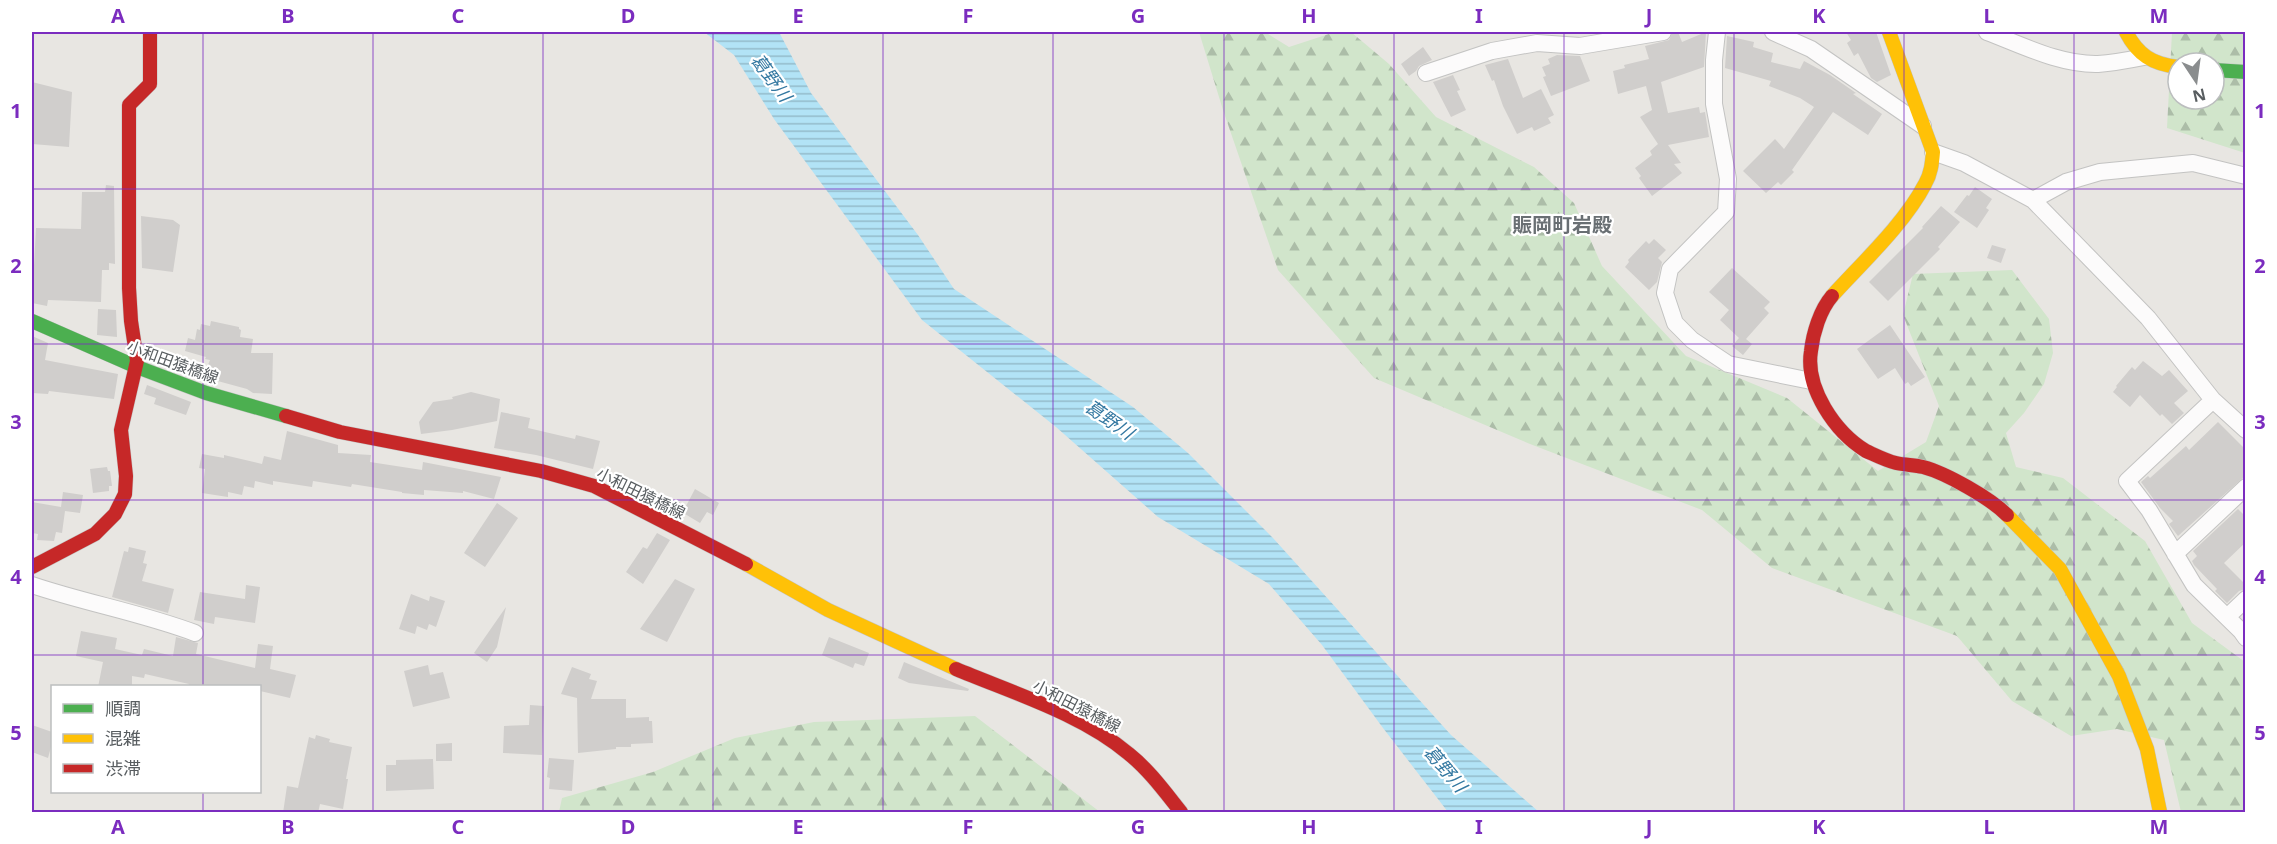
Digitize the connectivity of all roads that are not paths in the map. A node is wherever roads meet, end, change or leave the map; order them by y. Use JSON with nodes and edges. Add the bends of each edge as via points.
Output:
{"nodes":[{"id":1,"x":150,"y":32,"type":"edge"},
{"id":2,"x":1663,"y":32,"type":"edge"},
{"id":3,"x":1717,"y":32,"type":"edge"},
{"id":4,"x":1773,"y":32,"type":"edge"},
{"id":5,"x":1889,"y":32,"type":"edge"},
{"id":6,"x":1988,"y":32,"type":"edge"},
{"id":7,"x":2126,"y":32,"type":"edge"},
{"id":8,"x":1561,"y":38,"type":"edge"},
{"id":9,"x":2144,"y":57,"type":"junction"},
{"id":10,"x":2166,"y":65,"type":"edge"},
{"id":11,"x":2226,"y":71,"type":"edge"},
{"id":12,"x":2246,"y":72,"type":"edge"},
{"id":13,"x":1426,"y":73,"type":"dead end"},
{"id":14,"x":1923,"y":126,"type":"junction"},
{"id":15,"x":1933,"y":152,"type":"junction"},
{"id":16,"x":2246,"y":176,"type":"edge"},
{"id":17,"x":2033,"y":200,"type":"junction"},
{"id":18,"x":32,"y":321,"type":"edge"},
{"id":19,"x":137,"y":367,"type":"junction"},
{"id":20,"x":1811,"y":381,"type":"junction"},
{"id":21,"x":2213,"y":400,"type":"junction"},
{"id":22,"x":2246,"y":430,"type":"edge"},
{"id":23,"x":2246,"y":488,"type":"edge"},
{"id":24,"x":2175,"y":554,"type":"junction"},
{"id":25,"x":32,"y":567,"type":"edge"},
{"id":26,"x":32,"y":585,"type":"edge"},
{"id":27,"x":2246,"y":599,"type":"edge"},
{"id":28,"x":2227,"y":617,"type":"junction"},
{"id":29,"x":195,"y":633,"type":"dead end"},
{"id":30,"x":2246,"y":638,"type":"edge"},
{"id":31,"x":1181,"y":813,"type":"edge"},
{"id":32,"x":2160,"y":813,"type":"edge"}],
"edges":[{"from":1,"to":19,"type":"main road","via":[[150,84],[129,105],[130,315]]},
{"from":2,"to":8,"type":"street","via":[[1580,46]]},
{"from":3,"to":20,"type":"street","via":[[1714,104],[1728,179],[1726,212],[1670,269],[1665,293],[1675,323],[1692,340],[1728,364]]},
{"from":4,"to":14,"type":"street","via":[[1811,49]]},
{"from":5,"to":14,"type":"main road"},
{"from":6,"to":9,"type":"street","via":[[2072,61],[2097,64]]},
{"from":7,"to":9,"type":"main road"},
{"from":8,"to":13,"type":"street","via":[[1492,51]]},
{"from":9,"to":10,"type":"main road"},
{"from":11,"to":12,"type":"main road"},
{"from":14,"to":15,"type":"main road"},
{"from":15,"to":17,"type":"street","via":[[1964,163]]},
{"from":15,"to":20,"type":"main road","via":[[1926,183],[1909,210],[1825,304],[1812,342]]},
{"from":16,"to":17,"type":"street","via":[[2193,164],[2100,172],[2066,182]]},
{"from":17,"to":21,"type":"street","via":[[2148,318]]},
{"from":18,"to":19,"type":"main road","name":"小和田猿橋線"},
{"from":19,"to":25,"type":"main road","via":[[121,431],[125,478],[122,503],[98,532]]},
{"from":19,"to":31,"type":"main road","name":"小和田猿橋線","via":[[206,393],[340,432],[541,471],[594,486],[828,610],[1104,735],[1157,781]]},
{"from":20,"to":32,"type":"main road","via":[[1839,427],[1865,450],[1894,462],[1924,467],[1967,487],[2001,509],[2060,569],[2119,676],[2137,719]]},
{"from":21,"to":22,"type":"street"},
{"from":21,"to":24,"type":"street","via":[[2127,481]]},
{"from":23,"to":24,"type":"street"},
{"from":24,"to":28,"type":"street","via":[[2194,585]]},
{"from":26,"to":29,"type":"street"},
{"from":27,"to":28,"type":"street"},
{"from":28,"to":30,"type":"street"}]}
